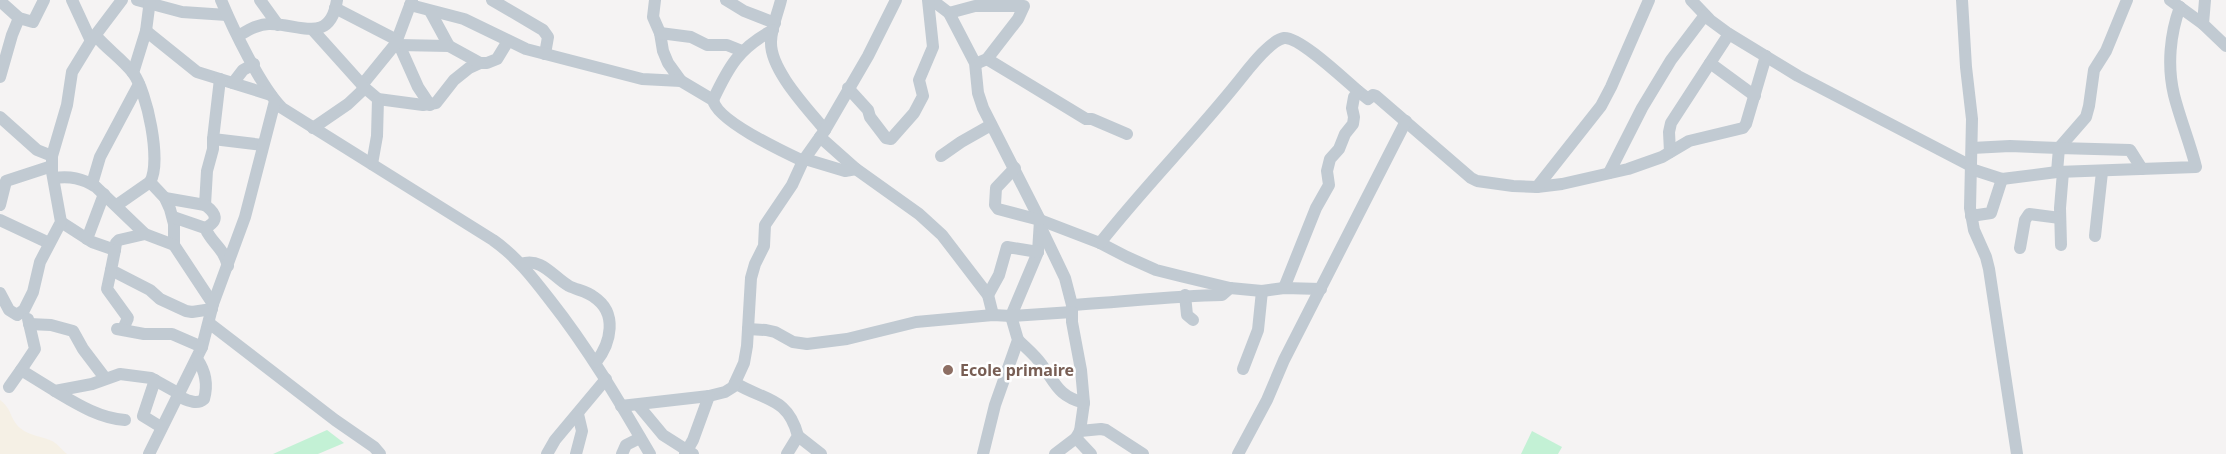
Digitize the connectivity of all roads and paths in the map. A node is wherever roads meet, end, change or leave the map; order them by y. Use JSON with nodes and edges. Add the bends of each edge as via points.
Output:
{"nodes":[{"id":1,"x":44,"y":0,"type":"edge"},
{"id":2,"x":72,"y":0,"type":"edge"},
{"id":3,"x":122,"y":0,"type":"edge"},
{"id":4,"x":222,"y":0,"type":"edge"},
{"id":5,"x":260,"y":0,"type":"edge"},
{"id":6,"x":492,"y":0,"type":"edge"},
{"id":7,"x":655,"y":0,"type":"edge"},
{"id":8,"x":726,"y":0,"type":"edge"},
{"id":9,"x":896,"y":0,"type":"edge"},
{"id":10,"x":928,"y":0,"type":"edge"},
{"id":11,"x":932,"y":0,"type":"edge"},
{"id":12,"x":1649,"y":0,"type":"edge"},
{"id":13,"x":1691,"y":0,"type":"edge"},
{"id":14,"x":1962,"y":0,"type":"edge"},
{"id":15,"x":2127,"y":0,"type":"edge"},
{"id":16,"x":2205,"y":0,"type":"edge"},
{"id":17,"x":0,"y":1,"type":"edge"},
{"id":18,"x":145,"y":1,"type":"edge"},
{"id":19,"x":782,"y":1,"type":"edge"},
{"id":20,"x":411,"y":2,"type":"edge"},
{"id":21,"x":2175,"y":3,"type":"edge"},
{"id":22,"x":336,"y":4,"type":"edge"},
{"id":23,"x":430,"y":11,"type":"junction"},
{"id":24,"x":950,"y":13,"type":"junction"},
{"id":25,"x":227,"y":15,"type":"junction"},
{"id":26,"x":1705,"y":15,"type":"junction"},
{"id":27,"x":19,"y":18,"type":"junction"},
{"id":28,"x":2203,"y":24,"type":"junction"},
{"id":29,"x":278,"y":25,"type":"junction"},
{"id":30,"x":774,"y":26,"type":"junction"},
{"id":31,"x":312,"y":28,"type":"junction"},
{"id":32,"x":146,"y":31,"type":"junction"},
{"id":33,"x":660,"y":33,"type":"junction"},
{"id":34,"x":1729,"y":34,"type":"junction"},
{"id":35,"x":238,"y":36,"type":"junction"},
{"id":36,"x":93,"y":38,"type":"junction"},
{"id":37,"x":508,"y":40,"type":"junction"},
{"id":38,"x":397,"y":42,"type":"junction"},
{"id":39,"x":449,"y":46,"type":"junction"},
{"id":40,"x":2226,"y":46,"type":"edge"},
{"id":41,"x":742,"y":51,"type":"junction"},
{"id":42,"x":545,"y":54,"type":"junction"},
{"id":43,"x":1766,"y":56,"type":"junction"},
{"id":44,"x":981,"y":61,"type":"junction"},
{"id":45,"x":480,"y":63,"type":"junction"},
{"id":46,"x":1710,"y":63,"type":"junction"},
{"id":47,"x":254,"y":64,"type":"junction"},
{"id":48,"x":133,"y":73,"type":"junction"},
{"id":49,"x":0,"y":77,"type":"edge"},
{"id":50,"x":220,"y":80,"type":"junction"},
{"id":51,"x":681,"y":81,"type":"junction"},
{"id":52,"x":233,"y":83,"type":"junction"},
{"id":53,"x":139,"y":84,"type":"junction"},
{"id":54,"x":363,"y":86,"type":"junction"},
{"id":55,"x":848,"y":88,"type":"junction"},
{"id":56,"x":1358,"y":91,"type":"junction"},
{"id":57,"x":1755,"y":96,"type":"junction"},
{"id":58,"x":273,"y":98,"type":"junction"},
{"id":59,"x":378,"y":99,"type":"junction"},
{"id":60,"x":712,"y":100,"type":"junction"},
{"id":61,"x":430,"y":105,"type":"junction"},
{"id":62,"x":0,"y":117,"type":"edge"},
{"id":63,"x":1406,"y":121,"type":"junction"},
{"id":64,"x":991,"y":125,"type":"junction"},
{"id":65,"x":312,"y":128,"type":"junction"},
{"id":66,"x":822,"y":133,"type":"junction"},
{"id":67,"x":1127,"y":134,"type":"dead end"},
{"id":68,"x":213,"y":139,"type":"junction"},
{"id":69,"x":263,"y":145,"type":"junction"},
{"id":70,"x":2059,"y":147,"type":"junction"},
{"id":71,"x":1972,"y":148,"type":"junction"},
{"id":72,"x":1670,"y":152,"type":"junction"},
{"id":73,"x":941,"y":156,"type":"dead end"},
{"id":74,"x":804,"y":160,"type":"junction"},
{"id":75,"x":372,"y":164,"type":"junction"},
{"id":76,"x":52,"y":166,"type":"junction"},
{"id":77,"x":1971,"y":167,"type":"junction"},
{"id":78,"x":1015,"y":168,"type":"junction"},
{"id":79,"x":856,"y":169,"type":"junction"},
{"id":80,"x":2142,"y":169,"type":"junction"},
{"id":81,"x":2060,"y":172,"type":"junction"},
{"id":82,"x":2102,"y":172,"type":"junction"},
{"id":83,"x":1609,"y":173,"type":"junction"},
{"id":84,"x":2002,"y":179,"type":"junction"},
{"id":85,"x":3,"y":181,"type":"edge"},
{"id":86,"x":150,"y":182,"type":"junction"},
{"id":87,"x":92,"y":184,"type":"junction"},
{"id":88,"x":1537,"y":187,"type":"junction"},
{"id":89,"x":104,"y":194,"type":"junction"},
{"id":90,"x":165,"y":198,"type":"junction"},
{"id":91,"x":0,"y":205,"type":"edge"},
{"id":92,"x":117,"y":205,"type":"junction"},
{"id":93,"x":205,"y":205,"type":"junction"},
{"id":94,"x":1971,"y":216,"type":"junction"},
{"id":95,"x":173,"y":217,"type":"junction"},
{"id":96,"x":2060,"y":218,"type":"junction"},
{"id":97,"x":0,"y":220,"type":"edge"},
{"id":98,"x":61,"y":222,"type":"junction"},
{"id":99,"x":1041,"y":223,"type":"junction"},
{"id":100,"x":205,"y":228,"type":"junction"},
{"id":101,"x":145,"y":234,"type":"junction"},
{"id":102,"x":2095,"y":236,"type":"dead end"},
{"id":103,"x":87,"y":240,"type":"junction"},
{"id":104,"x":49,"y":243,"type":"junction"},
{"id":105,"x":1100,"y":243,"type":"junction"},
{"id":106,"x":174,"y":244,"type":"junction"},
{"id":107,"x":2061,"y":245,"type":"dead end"},
{"id":108,"x":2020,"y":248,"type":"dead end"},
{"id":109,"x":115,"y":250,"type":"junction"},
{"id":110,"x":1038,"y":252,"type":"junction"},
{"id":111,"x":521,"y":264,"type":"junction"},
{"id":112,"x":228,"y":266,"type":"junction"},
{"id":113,"x":111,"y":270,"type":"junction"},
{"id":114,"x":1230,"y":288,"type":"junction"},
{"id":115,"x":1284,"y":288,"type":"junction"},
{"id":116,"x":1321,"y":289,"type":"junction"},
{"id":117,"x":1262,"y":291,"type":"junction"},
{"id":118,"x":0,"y":293,"type":"edge"},
{"id":119,"x":988,"y":295,"type":"junction"},
{"id":120,"x":1185,"y":295,"type":"junction"},
{"id":121,"x":213,"y":306,"type":"junction"},
{"id":122,"x":1072,"y":308,"type":"junction"},
{"id":123,"x":24,"y":310,"type":"junction"},
{"id":124,"x":993,"y":315,"type":"junction"},
{"id":125,"x":1011,"y":316,"type":"junction"},
{"id":126,"x":1193,"y":320,"type":"dead end"},
{"id":127,"x":209,"y":322,"type":"junction"},
{"id":128,"x":29,"y":324,"type":"junction"},
{"id":129,"x":748,"y":329,"type":"junction"},
{"id":130,"x":1018,"y":340,"type":"junction"},
{"id":131,"x":200,"y":353,"type":"junction"},
{"id":132,"x":596,"y":362,"type":"junction"},
{"id":133,"x":1244,"y":369,"type":"dead end"},
{"id":134,"x":21,"y":370,"type":"junction"},
{"id":135,"x":105,"y":378,"type":"junction"},
{"id":136,"x":606,"y":379,"type":"junction"},
{"id":137,"x":155,"y":380,"type":"junction"},
{"id":138,"x":735,"y":383,"type":"junction"},
{"id":139,"x":9,"y":387,"type":"dead end"},
{"id":140,"x":55,"y":391,"type":"junction"},
{"id":141,"x":177,"y":394,"type":"junction"},
{"id":142,"x":709,"y":396,"type":"junction"},
{"id":143,"x":1083,"y":403,"type":"junction"},
{"id":144,"x":638,"y":405,"type":"junction"},
{"id":145,"x":621,"y":406,"type":"junction"},
{"id":146,"x":578,"y":414,"type":"junction"},
{"id":147,"x":125,"y":420,"type":"dead end"},
{"id":148,"x":161,"y":427,"type":"junction"},
{"id":149,"x":1078,"y":434,"type":"junction"},
{"id":150,"x":798,"y":436,"type":"junction"},
{"id":151,"x":640,"y":438,"type":"junction"},
{"id":152,"x":1061,"y":452,"type":"edge"},
{"id":153,"x":689,"y":453,"type":"edge"},
{"id":154,"x":149,"y":454,"type":"edge"},
{"id":155,"x":380,"y":454,"type":"edge"},
{"id":156,"x":547,"y":454,"type":"edge"},
{"id":157,"x":576,"y":454,"type":"edge"},
{"id":158,"x":622,"y":454,"type":"edge"},
{"id":159,"x":650,"y":454,"type":"edge"},
{"id":160,"x":787,"y":454,"type":"edge"},
{"id":161,"x":820,"y":454,"type":"edge"},
{"id":162,"x":983,"y":454,"type":"edge"},
{"id":163,"x":1091,"y":454,"type":"edge"},
{"id":164,"x":1143,"y":454,"type":"edge"},
{"id":165,"x":1238,"y":454,"type":"edge"},
{"id":166,"x":2017,"y":454,"type":"edge"}],
"edges":[{"from":1,"to":27,"type":"street","via":[[33,22]]},
{"from":2,"to":36,"type":"street"},
{"from":3,"to":36,"type":"street"},
{"from":4,"to":25,"type":"street"},
{"from":5,"to":29,"type":"street"},
{"from":6,"to":42,"type":"street","via":[[543,30],[548,37]]},
{"from":7,"to":33,"type":"street","via":[[653,17]]},
{"from":8,"to":30,"type":"street"},
{"from":9,"to":55,"type":"street"},
{"from":10,"to":55,"type":"street","via":[[933,47],[919,80],[923,96],[891,139],[886,138]]},
{"from":11,"to":24,"type":"street"},
{"from":12,"to":88,"type":"street","via":[[1601,106]]},
{"from":13,"to":26,"type":"street"},
{"from":14,"to":71,"type":"street"},
{"from":15,"to":70,"type":"street","via":[[2094,70],[2086,117]]},
{"from":16,"to":28,"type":"street"},
{"from":17,"to":27,"type":"street"},
{"from":18,"to":25,"type":"street","via":[[182,12]]},
{"from":18,"to":32,"type":"street"},
{"from":19,"to":30,"type":"street"},
{"from":20,"to":23,"type":"street"},
{"from":20,"to":38,"type":"street"},
{"from":21,"to":28,"type":"street"},
{"from":21,"to":80,"type":"street","via":[[2172,80],[2196,167]]},
{"from":22,"to":31,"type":"street","via":[[329,22]]},
{"from":22,"to":38,"type":"street"},
{"from":23,"to":37,"type":"street","via":[[464,19]]},
{"from":23,"to":39,"type":"street"},
{"from":24,"to":44,"type":"street"},
{"from":24,"to":44,"type":"street","via":[[975,6],[1024,6],[1018,20]]},
{"from":25,"to":35,"type":"street"},
{"from":26,"to":34,"type":"street"},
{"from":26,"to":83,"type":"street","via":[[1671,60]]},
{"from":27,"to":49,"type":"street"},
{"from":28,"to":40,"type":"street"},
{"from":29,"to":31,"type":"street"},
{"from":29,"to":35,"type":"street","via":[[264,24]]},
{"from":30,"to":41,"type":"street"},
{"from":30,"to":66,"type":"street","via":[[771,46],[779,67]]},
{"from":31,"to":54,"type":"street"},
{"from":32,"to":48,"type":"street"},
{"from":32,"to":50,"type":"street","via":[[197,72]]},
{"from":33,"to":41,"type":"street","via":[[689,36],[707,45],[727,45]]},
{"from":33,"to":51,"type":"street","via":[[668,63]]},
{"from":34,"to":43,"type":"street"},
{"from":34,"to":46,"type":"street"},
{"from":35,"to":47,"type":"street"},
{"from":36,"to":48,"type":"street"},
{"from":36,"to":76,"type":"street","via":[[72,72]]},
{"from":37,"to":42,"type":"street"},
{"from":37,"to":45,"type":"street","via":[[497,59]]},
{"from":38,"to":39,"type":"street"},
{"from":38,"to":54,"type":"street"},
{"from":38,"to":61,"type":"street"},
{"from":39,"to":45,"type":"street"},
{"from":41,"to":60,"type":"street"},
{"from":42,"to":51,"type":"street","via":[[647,81]]},
{"from":43,"to":57,"type":"street"},
{"from":43,"to":77,"type":"street"},
{"from":44,"to":64,"type":"street","via":[[978,93]]},
{"from":44,"to":67,"type":"street","via":[[1086,119]]},
{"from":45,"to":61,"type":"street","via":[[462,73]]},
{"from":46,"to":57,"type":"street"},
{"from":46,"to":72,"type":"street","via":[[1671,123]]},
{"from":47,"to":52,"type":"street"},
{"from":47,"to":58,"type":"street"},
{"from":48,"to":53,"type":"street"},
{"from":50,"to":52,"type":"street"},
{"from":50,"to":68,"type":"street"},
{"from":51,"to":60,"type":"street"},
{"from":52,"to":58,"type":"street"},
{"from":53,"to":86,"type":"street","via":[[147,103],[153,144],[154,172]]},
{"from":53,"to":87,"type":"street","via":[[100,157]]},
{"from":54,"to":59,"type":"street"},
{"from":54,"to":65,"type":"street","via":[[348,104]]},
{"from":55,"to":66,"type":"street"},
{"from":56,"to":63,"type":"street","via":[[1368,99],[1376,96]]},
{"from":56,"to":105,"type":"street","via":[[1301,44],[1289,38],[1277,40]]},
{"from":56,"to":115,"type":"street","via":[[1352,108],[1353,124],[1330,159],[1329,185]]},
{"from":57,"to":72,"type":"street","via":[[1743,128],[1689,141]]},
{"from":58,"to":65,"type":"street"},
{"from":58,"to":69,"type":"street"},
{"from":59,"to":61,"type":"street"},
{"from":59,"to":75,"type":"street"},
{"from":60,"to":74,"type":"street","via":[[724,115],[753,135]]},
{"from":62,"to":76,"type":"street"},
{"from":63,"to":88,"type":"street","via":[[1477,181]]},
{"from":63,"to":116,"type":"street"},
{"from":64,"to":73,"type":"street"},
{"from":64,"to":78,"type":"street"},
{"from":65,"to":75,"type":"street"},
{"from":66,"to":74,"type":"street"},
{"from":66,"to":79,"type":"street"},
{"from":68,"to":69,"type":"street"},
{"from":68,"to":93,"type":"street"},
{"from":69,"to":112,"type":"street"},
{"from":70,"to":71,"type":"street"},
{"from":70,"to":80,"type":"street","via":[[2130,150]]},
{"from":70,"to":81,"type":"street"},
{"from":71,"to":77,"type":"street"},
{"from":72,"to":83,"type":"street","via":[[1647,164]]},
{"from":74,"to":79,"type":"street","via":[[845,171]]},
{"from":74,"to":129,"type":"street","via":[[765,225],[764,246],[751,278]]},
{"from":75,"to":111,"type":"street","via":[[494,240]]},
{"from":76,"to":85,"type":"street"},
{"from":76,"to":87,"type":"street"},
{"from":76,"to":98,"type":"street"},
{"from":77,"to":84,"type":"street"},
{"from":77,"to":94,"type":"street"},
{"from":78,"to":99,"type":"street"},
{"from":78,"to":99,"type":"street","via":[[996,188],[995,205]]},
{"from":79,"to":119,"type":"street","via":[[930,223]]},
{"from":80,"to":82,"type":"street"},
{"from":81,"to":82,"type":"street"},
{"from":81,"to":84,"type":"street"},
{"from":81,"to":96,"type":"street"},
{"from":82,"to":102,"type":"street"},
{"from":83,"to":88,"type":"street"},
{"from":84,"to":94,"type":"street","via":[[1991,213]]},
{"from":85,"to":91,"type":"street"},
{"from":86,"to":90,"type":"street"},
{"from":86,"to":92,"type":"street"},
{"from":87,"to":89,"type":"street"},
{"from":89,"to":92,"type":"street"},
{"from":89,"to":103,"type":"street"},
{"from":90,"to":93,"type":"street"},
{"from":90,"to":95,"type":"street"},
{"from":92,"to":101,"type":"street"},
{"from":93,"to":100,"type":"street","via":[[216,215]]},
{"from":94,"to":166,"type":"street","via":[[1989,269]]},
{"from":95,"to":100,"type":"street"},
{"from":95,"to":106,"type":"street"},
{"from":96,"to":107,"type":"street"},
{"from":96,"to":108,"type":"street","via":[[2029,214]]},
{"from":97,"to":104,"type":"street"},
{"from":98,"to":103,"type":"street"},
{"from":98,"to":104,"type":"street"},
{"from":99,"to":105,"type":"street"},
{"from":99,"to":110,"type":"street"},
{"from":99,"to":122,"type":"street","via":[[1065,278]]},
{"from":100,"to":112,"type":"street","via":[[211,240],[224,251]]},
{"from":101,"to":106,"type":"street"},
{"from":101,"to":109,"type":"street","via":[[119,240]]},
{"from":103,"to":109,"type":"street"},
{"from":104,"to":123,"type":"street"},
{"from":105,"to":114,"type":"street","via":[[1156,270]]},
{"from":106,"to":121,"type":"street"},
{"from":109,"to":113,"type":"street"},
{"from":110,"to":119,"type":"street","via":[[1007,247]]},
{"from":110,"to":125,"type":"street"},
{"from":111,"to":132,"type":"street"},
{"from":111,"to":132,"type":"street","via":[[534,262],[601,302],[611,329],[607,346]]},
{"from":112,"to":121,"type":"street"},
{"from":113,"to":121,"type":"street","via":[[186,311]]},
{"from":113,"to":131,"type":"street","via":[[107,289],[128,318],[120,329],[172,334]]},
{"from":114,"to":117,"type":"street"},
{"from":114,"to":120,"type":"street","via":[[1222,295]]},
{"from":115,"to":116,"type":"street"},
{"from":115,"to":117,"type":"street"},
{"from":116,"to":165,"type":"street"},
{"from":117,"to":133,"type":"street","via":[[1258,330]]},
{"from":118,"to":123,"type":"street","via":[[13,313]]},
{"from":119,"to":124,"type":"street"},
{"from":120,"to":122,"type":"street"},
{"from":120,"to":126,"type":"street","via":[[1187,315]]},
{"from":121,"to":127,"type":"street"},
{"from":122,"to":125,"type":"street"},
{"from":122,"to":143,"type":"street"},
{"from":123,"to":128,"type":"street"},
{"from":124,"to":125,"type":"street"},
{"from":124,"to":129,"type":"street","via":[[916,322],[847,339],[807,344],[793,342],[775,332]]},
{"from":125,"to":130,"type":"street"},
{"from":127,"to":131,"type":"street"},
{"from":127,"to":155,"type":"street"},
{"from":128,"to":134,"type":"street","via":[[35,349]]},
{"from":128,"to":135,"type":"street","via":[[73,331]]},
{"from":129,"to":138,"type":"street","via":[[744,363]]},
{"from":130,"to":143,"type":"street","via":[[1041,363],[1059,391]]},
{"from":130,"to":162,"type":"street"},
{"from":131,"to":141,"type":"street"},
{"from":131,"to":141,"type":"street","via":[[206,379],[204,399],[194,402]]},
{"from":132,"to":136,"type":"street"},
{"from":134,"to":139,"type":"street"},
{"from":134,"to":140,"type":"street"},
{"from":135,"to":137,"type":"street","via":[[120,374]]},
{"from":135,"to":140,"type":"street"},
{"from":136,"to":145,"type":"street"},
{"from":136,"to":146,"type":"street"},
{"from":137,"to":141,"type":"street"},
{"from":137,"to":148,"type":"street","via":[[143,416]]},
{"from":138,"to":142,"type":"street","via":[[725,392]]},
{"from":138,"to":150,"type":"street","via":[[785,407]]},
{"from":140,"to":147,"type":"street","via":[[97,414]]},
{"from":141,"to":148,"type":"street"},
{"from":142,"to":144,"type":"street"},
{"from":142,"to":153,"type":"street"},
{"from":143,"to":149,"type":"street"},
{"from":144,"to":145,"type":"street"},
{"from":144,"to":153,"type":"street","via":[[663,435]]},
{"from":145,"to":151,"type":"street"},
{"from":146,"to":156,"type":"street"},
{"from":146,"to":157,"type":"street","via":[[582,431]]},
{"from":148,"to":154,"type":"street"},
{"from":149,"to":152,"type":"street"},
{"from":149,"to":163,"type":"street"},
{"from":149,"to":164,"type":"street","via":[[1106,430]]},
{"from":150,"to":160,"type":"street"},
{"from":150,"to":161,"type":"street"},
{"from":151,"to":158,"type":"street","via":[[626,445]]},
{"from":151,"to":159,"type":"street"}]}
